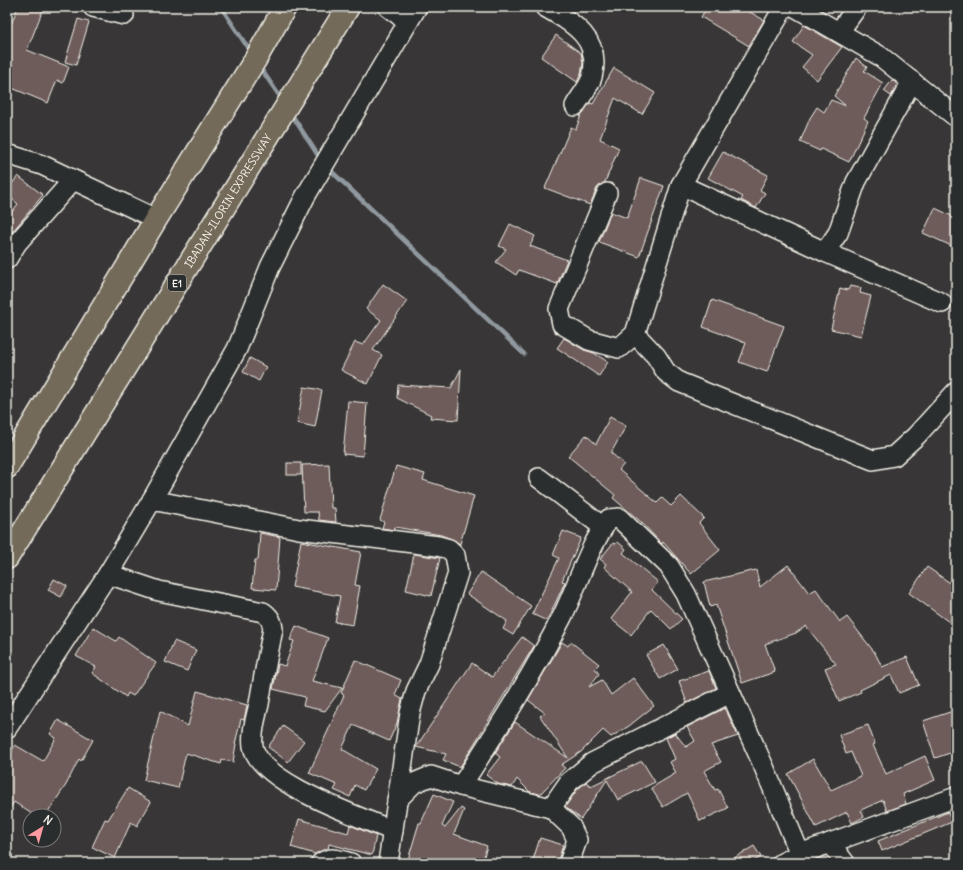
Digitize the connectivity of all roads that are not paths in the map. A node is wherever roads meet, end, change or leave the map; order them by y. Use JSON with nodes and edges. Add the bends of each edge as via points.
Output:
{"nodes":[{"id":1,"x":93,"y":7,"type":"edge"},
{"id":2,"x":285,"y":7,"type":"edge"},
{"id":3,"x":348,"y":7,"type":"edge"},
{"id":4,"x":388,"y":7,"type":"edge"},
{"id":5,"x":545,"y":7,"type":"edge"},
{"id":6,"x":784,"y":7,"type":"edge"},
{"id":7,"x":795,"y":7,"type":"edge"},
{"id":8,"x":857,"y":7,"type":"edge"},
{"id":9,"x":412,"y":14,"type":"edge"},
{"id":10,"x":124,"y":15,"type":"dead end"},
{"id":11,"x":839,"y":32,"type":"junction"},
{"id":12,"x":912,"y":81,"type":"junction"},
{"id":13,"x":575,"y":106,"type":"dead end"},
{"id":14,"x":956,"y":117,"type":"edge"},
{"id":15,"x":7,"y":154,"type":"edge"},
{"id":16,"x":73,"y":180,"type":"junction"},
{"id":17,"x":681,"y":185,"type":"junction"},
{"id":18,"x":607,"y":193,"type":"dead end"},
{"id":19,"x":156,"y":219,"type":"junction"},
{"id":20,"x":825,"y":252,"type":"junction"},
{"id":21,"x":7,"y":259,"type":"edge"},
{"id":22,"x":942,"y":303,"type":"dead end"},
{"id":23,"x":635,"y":334,"type":"junction"},
{"id":24,"x":956,"y":392,"type":"edge"},
{"id":25,"x":7,"y":467,"type":"edge"},
{"id":26,"x":539,"y":478,"type":"dead end"},
{"id":27,"x":152,"y":500,"type":"junction"},
{"id":28,"x":603,"y":527,"type":"junction"},
{"id":29,"x":7,"y":558,"type":"edge"},
{"id":30,"x":108,"y":574,"type":"junction"},
{"id":31,"x":730,"y":693,"type":"junction"},
{"id":32,"x":7,"y":728,"type":"edge"},
{"id":33,"x":461,"y":786,"type":"junction"},
{"id":34,"x":956,"y":797,"type":"edge"},
{"id":35,"x":397,"y":800,"type":"junction"},
{"id":36,"x":551,"y":808,"type":"junction"},
{"id":37,"x":393,"y":830,"type":"junction"},
{"id":38,"x":830,"y":843,"type":"junction"},
{"id":39,"x":800,"y":854,"type":"junction"},
{"id":40,"x":321,"y":863,"type":"edge"},
{"id":41,"x":351,"y":863,"type":"edge"},
{"id":42,"x":388,"y":863,"type":"edge"},
{"id":43,"x":569,"y":863,"type":"edge"},
{"id":44,"x":782,"y":863,"type":"edge"},
{"id":45,"x":845,"y":863,"type":"edge"}],
"edges":[{"from":1,"to":10,"type":"street"},
{"from":2,"to":19,"type":"highway"},
{"from":3,"to":29,"type":"highway","name":"IBADAN-ILORIN EXPRESSWAY","number":"E1"},
{"from":4,"to":9,"type":"street"},
{"from":5,"to":13,"type":"street","via":[[571,22],[588,37],[595,60],[592,78]]},
{"from":6,"to":17,"type":"street"},
{"from":7,"to":11,"type":"street"},
{"from":8,"to":11,"type":"street"},
{"from":9,"to":27,"type":"street","via":[[305,197],[270,267],[237,349]]},
{"from":11,"to":12,"type":"street","via":[[880,56]]},
{"from":12,"to":14,"type":"street"},
{"from":12,"to":20,"type":"street","via":[[856,182],[838,233]]},
{"from":15,"to":16,"type":"street","via":[[42,165]]},
{"from":16,"to":19,"type":"street"},
{"from":16,"to":21,"type":"street","via":[[17,243]]},
{"from":17,"to":20,"type":"street"},
{"from":17,"to":23,"type":"street"},
{"from":18,"to":23,"type":"street","via":[[559,309],[562,324],[589,340],[619,348]]},
{"from":19,"to":25,"type":"highway"},
{"from":20,"to":22,"type":"street"},
{"from":23,"to":24,"type":"street","via":[[656,356],[666,372],[678,382],[873,460],[894,456]]},
{"from":26,"to":28,"type":"street"},
{"from":27,"to":30,"type":"street"},
{"from":27,"to":35,"type":"street","via":[[299,528],[438,546],[449,549],[455,555],[458,573],[429,664],[416,691],[410,713]]},
{"from":28,"to":31,"type":"street","via":[[609,519],[619,518],[669,566],[686,594]]},
{"from":28,"to":33,"type":"street","via":[[563,615],[517,698]]},
{"from":30,"to":32,"type":"street"},
{"from":30,"to":37,"type":"street","via":[[159,591],[268,615],[273,629],[255,725],[255,752],[265,766],[296,789]]},
{"from":31,"to":36,"type":"street","via":[[592,763],[569,782]]},
{"from":31,"to":39,"type":"street"},
{"from":33,"to":35,"type":"street","via":[[431,776],[414,783]]},
{"from":33,"to":36,"type":"street"},
{"from":34,"to":38,"type":"street"},
{"from":35,"to":37,"type":"street"},
{"from":36,"to":43,"type":"street","via":[[571,827],[577,840]]},
{"from":37,"to":42,"type":"street"},
{"from":38,"to":39,"type":"street"},
{"from":38,"to":45,"type":"street"},
{"from":39,"to":44,"type":"street"},
{"from":40,"to":41,"type":"street","via":[[327,858],[336,858]]}]}
